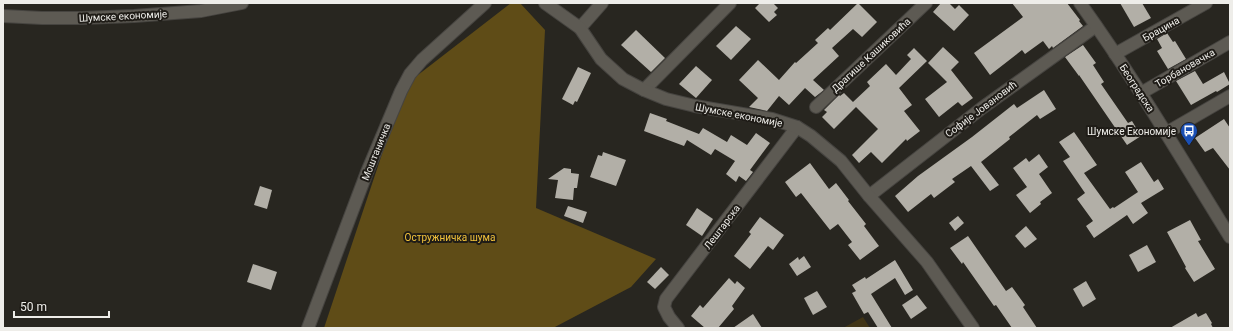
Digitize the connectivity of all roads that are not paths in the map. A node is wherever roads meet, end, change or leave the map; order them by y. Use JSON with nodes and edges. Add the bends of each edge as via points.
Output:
{"nodes":[{"id":1,"x":242,"y":3,"type":"edge"},
{"id":2,"x":485,"y":3,"type":"edge"},
{"id":3,"x":545,"y":3,"type":"edge"},
{"id":4,"x":602,"y":3,"type":"edge"},
{"id":5,"x":730,"y":3,"type":"edge"},
{"id":6,"x":926,"y":3,"type":"edge"},
{"id":7,"x":1080,"y":3,"type":"edge"},
{"id":8,"x":1206,"y":3,"type":"edge"},
{"id":9,"x":3,"y":16,"type":"edge"},
{"id":10,"x":1096,"y":26,"type":"junction"},
{"id":11,"x":580,"y":28,"type":"junction"},
{"id":12,"x":1230,"y":42,"type":"edge"},
{"id":13,"x":1115,"y":54,"type":"junction"},
{"id":14,"x":644,"y":90,"type":"junction"},
{"id":15,"x":1141,"y":93,"type":"junction"},
{"id":16,"x":1230,"y":96,"type":"edge"},
{"id":17,"x":816,"y":107,"type":"dead end"},
{"id":18,"x":797,"y":127,"type":"junction"},
{"id":19,"x":1166,"y":134,"type":"junction"},
{"id":20,"x":869,"y":196,"type":"junction"},
{"id":21,"x":1230,"y":237,"type":"edge"},
{"id":22,"x":308,"y":328,"type":"edge"},
{"id":23,"x":678,"y":328,"type":"edge"},
{"id":24,"x":973,"y":328,"type":"edge"}],
"edges":[{"from":1,"to":9,"type":"street","name":"Шумске економије","via":[[201,11],[119,16]]},
{"from":2,"to":22,"type":"street","name":"Моштаничка","via":[[410,74],[367,172]]},
{"from":3,"to":11,"type":"street","name":"Шумске економије"},
{"from":4,"to":11,"type":"street"},
{"from":5,"to":14,"type":"street"},
{"from":6,"to":17,"type":"street","name":"Драгише Кашиковића"},
{"from":7,"to":10,"type":"street","name":"Београдска"},
{"from":8,"to":13,"type":"street","name":"Брацина"},
{"from":10,"to":13,"type":"street","name":"Београдска"},
{"from":10,"to":20,"type":"street","name":"Софије Јовановић","via":[[982,108]]},
{"from":11,"to":14,"type":"street","name":"Шумске економије","via":[[601,59],[624,79]]},
{"from":12,"to":15,"type":"street","name":"Торбановачка"},
{"from":13,"to":15,"type":"street","name":"Београдска"},
{"from":14,"to":18,"type":"street","name":"Шумске економије","via":[[666,99],[772,119]]},
{"from":15,"to":19,"type":"street","name":"Београдска"},
{"from":16,"to":19,"type":"street"},
{"from":18,"to":20,"type":"street","name":"Шумске економије","via":[[841,160]]},
{"from":18,"to":23,"type":"street","name":"Лештарска","via":[[666,299],[664,307]]},
{"from":19,"to":21,"type":"street","name":"Београдска"},
{"from":20,"to":24,"type":"street","name":"Шумске економије","via":[[926,262]]}]}
